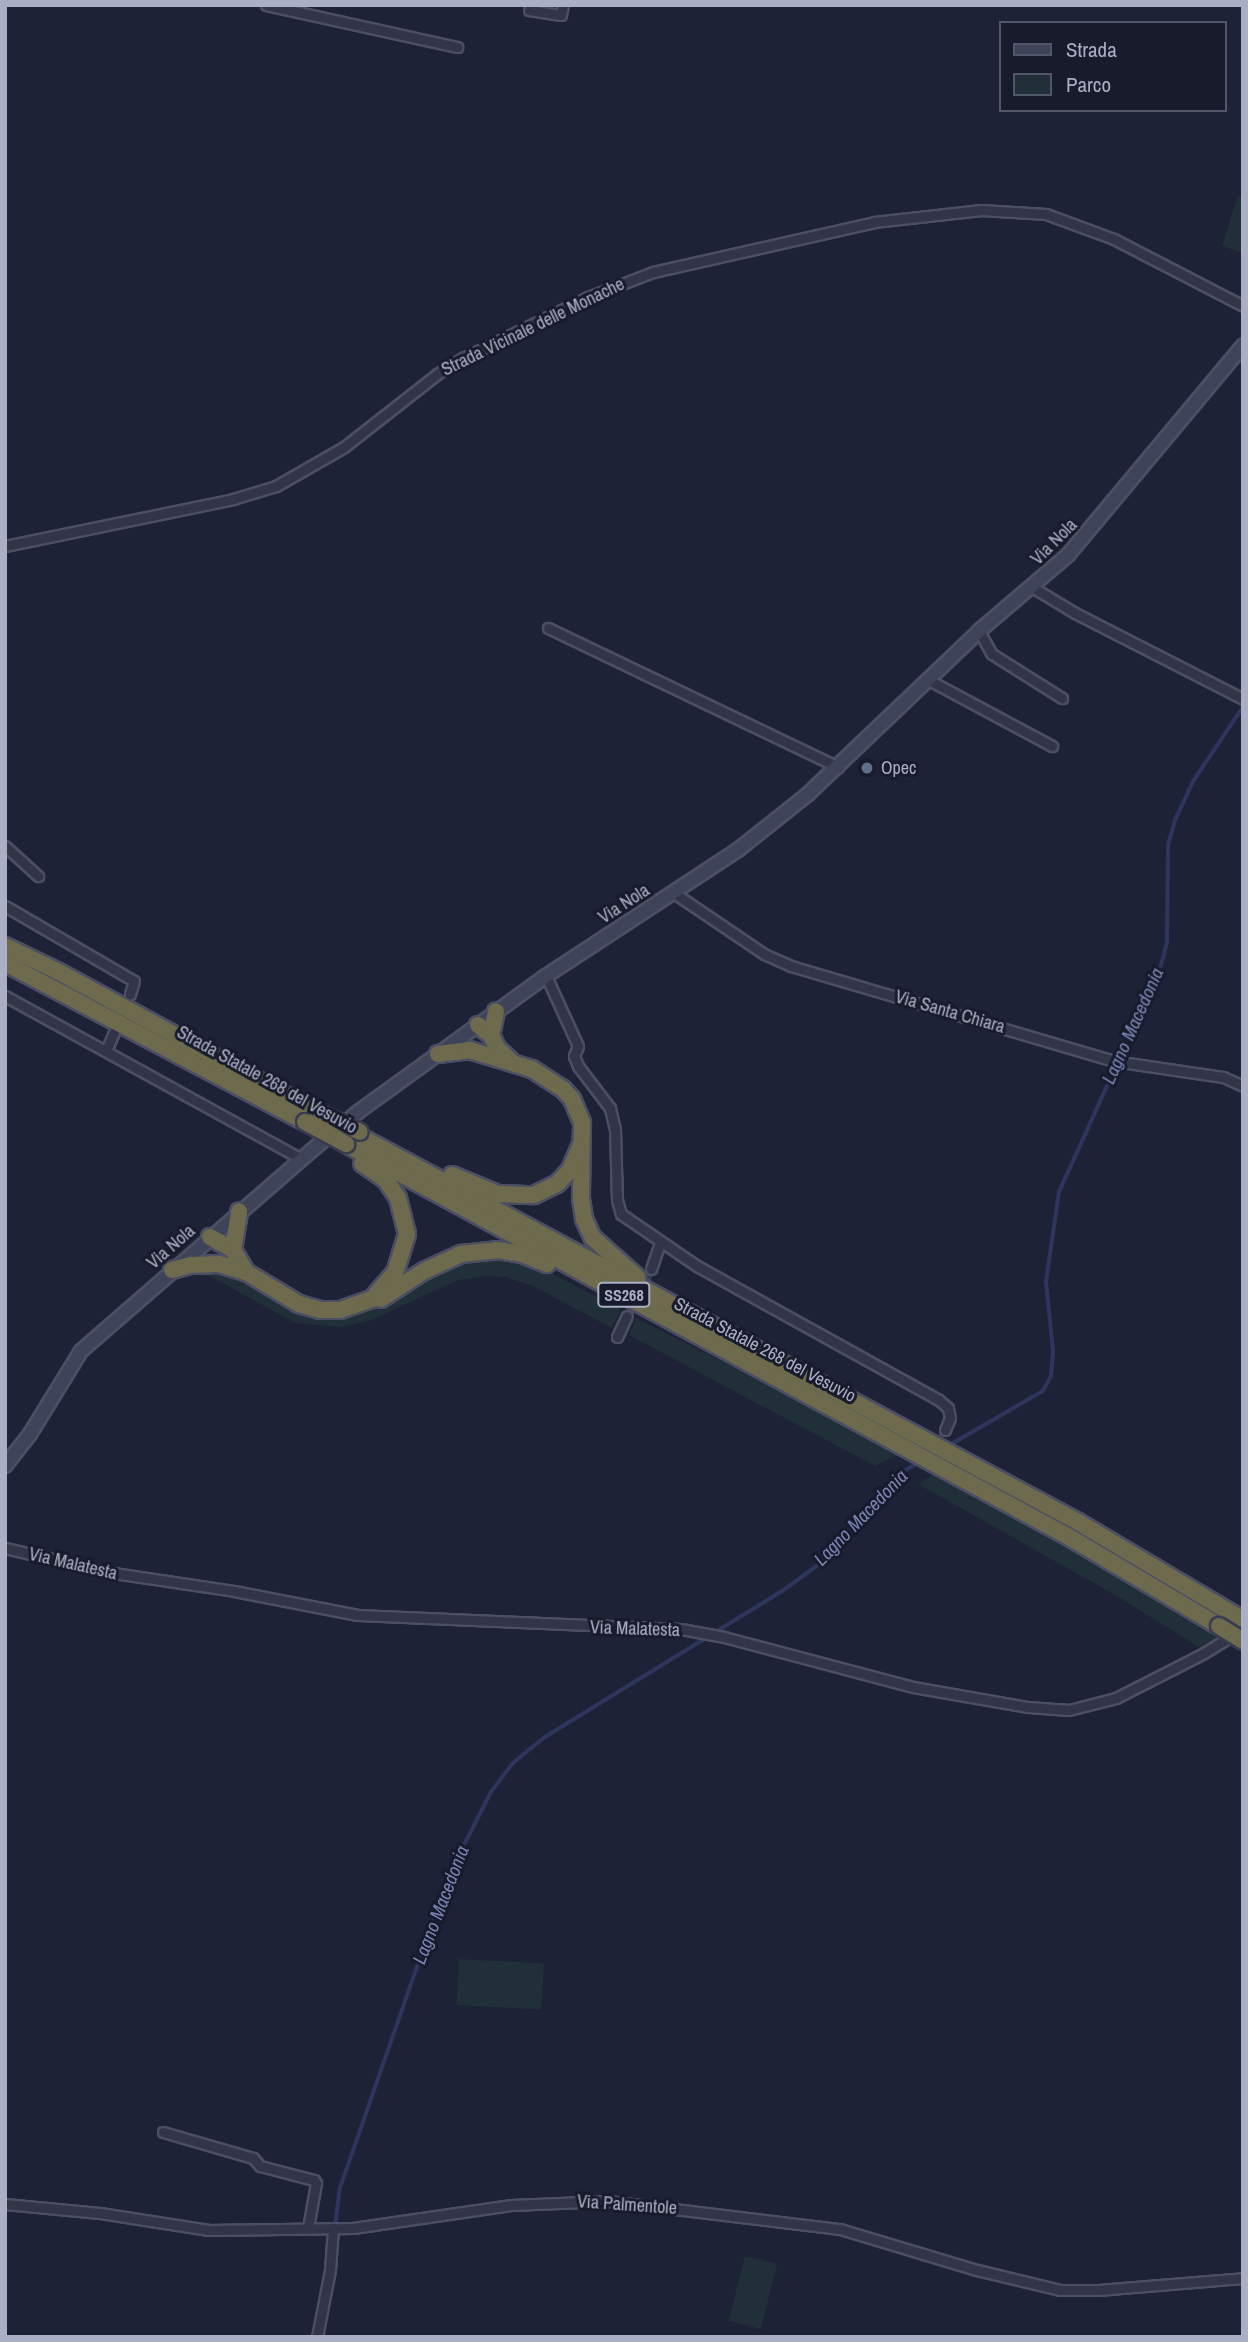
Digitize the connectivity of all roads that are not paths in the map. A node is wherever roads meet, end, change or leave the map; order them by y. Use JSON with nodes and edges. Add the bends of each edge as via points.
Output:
{"nodes":[{"id":1,"x":266,"y":5,"type":"edge"},
{"id":2,"x":563,"y":5,"type":"edge"},
{"id":3,"x":530,"y":10,"type":"dead end"},
{"id":4,"x":457,"y":47,"type":"dead end"},
{"id":5,"x":1243,"y":306,"type":"edge"},
{"id":6,"x":1240,"y":354,"type":"edge"},
{"id":7,"x":5,"y":546,"type":"edge"},
{"id":8,"x":1032,"y":587,"type":"junction"},
{"id":9,"x":548,"y":628,"type":"dead end"},
{"id":10,"x":979,"y":631,"type":"junction"},
{"id":11,"x":927,"y":679,"type":"junction"},
{"id":12,"x":1062,"y":698,"type":"dead end"},
{"id":13,"x":1243,"y":698,"type":"edge"},
{"id":14,"x":1052,"y":746,"type":"dead end"},
{"id":15,"x":838,"y":767,"type":"junction"},
{"id":16,"x":5,"y":846,"type":"edge"},
{"id":17,"x":38,"y":876,"type":"dead end"},
{"id":18,"x":674,"y":893,"type":"junction"},
{"id":19,"x":5,"y":906,"type":"edge"},
{"id":20,"x":5,"y":946,"type":"edge"},
{"id":21,"x":5,"y":963,"type":"edge"},
{"id":22,"x":547,"y":976,"type":"junction"},
{"id":23,"x":130,"y":994,"type":"dead end"},
{"id":24,"x":5,"y":996,"type":"edge"},
{"id":25,"x":496,"y":1012,"type":"joint"},
{"id":26,"x":481,"y":1029,"type":"junction"},
{"id":27,"x":114,"y":1032,"type":"dead end"},
{"id":28,"x":106,"y":1051,"type":"junction"},
{"id":29,"x":438,"y":1054,"type":"junction"},
{"id":30,"x":481,"y":1054,"type":"junction"},
{"id":31,"x":512,"y":1061,"type":"junction"},
{"id":32,"x":1243,"y":1086,"type":"edge"},
{"id":33,"x":307,"y":1121,"type":"junction"},
{"id":34,"x":583,"y":1137,"type":"junction"},
{"id":35,"x":351,"y":1140,"type":"junction"},
{"id":36,"x":301,"y":1159,"type":"junction"},
{"id":37,"x":239,"y":1211,"type":"junction"},
{"id":38,"x":208,"y":1238,"type":"junction"},
{"id":39,"x":660,"y":1243,"type":"junction"},
{"id":40,"x":233,"y":1250,"type":"junction"},
{"id":41,"x":219,"y":1264,"type":"junction"},
{"id":42,"x":651,"y":1269,"type":"tunnel mouth"},
{"id":43,"x":172,"y":1270,"type":"junction"},
{"id":44,"x":246,"y":1272,"type":"junction"},
{"id":45,"x":372,"y":1299,"type":"junction"},
{"id":46,"x":645,"y":1307,"type":"junction"},
{"id":47,"x":627,"y":1316,"type":"tunnel mouth"},
{"id":48,"x":617,"y":1337,"type":"dead end"},
{"id":49,"x":757,"y":1352,"type":"junction"},
{"id":50,"x":946,"y":1430,"type":"dead end"},
{"id":51,"x":909,"y":1442,"type":"junction"},
{"id":52,"x":950,"y":1464,"type":"junction"},
{"id":53,"x":5,"y":1466,"type":"edge"},
{"id":54,"x":5,"y":1548,"type":"edge"},
{"id":55,"x":1240,"y":1621,"type":"edge"},
{"id":56,"x":1243,"y":1641,"type":"edge"},
{"id":57,"x":163,"y":2132,"type":"dead end"},
{"id":58,"x":5,"y":2204,"type":"edge"},
{"id":59,"x":309,"y":2228,"type":"junction"},
{"id":60,"x":333,"y":2228,"type":"junction"},
{"id":61,"x":1243,"y":2278,"type":"edge"},
{"id":62,"x":317,"y":2337,"type":"edge"}],
"edges":[{"from":1,"to":4,"type":"street"},
{"from":2,"to":3,"type":"street","via":[[561,15]]},
{"from":5,"to":7,"type":"street","name":"Strada Vicinale delle Monache","via":[[1114,239],[1046,214],[981,210],[874,222],[653,272],[588,297],[463,358],[344,447],[276,486]]},
{"from":6,"to":8,"type":"street","name":"Via Nola","via":[[1097,524]]},
{"from":8,"to":10,"type":"street","name":"Via Nola"},
{"from":8,"to":13,"type":"street"},
{"from":9,"to":15,"type":"street"},
{"from":10,"to":11,"type":"street","name":"Via Nola"},
{"from":10,"to":12,"type":"street","via":[[992,654]]},
{"from":11,"to":14,"type":"street"},
{"from":11,"to":15,"type":"street","name":"Via Nola"},
{"from":15,"to":18,"type":"street","name":"Via Nola","via":[[739,849]]},
{"from":16,"to":17,"type":"street"},
{"from":18,"to":22,"type":"street","name":"Via Nola"},
{"from":18,"to":32,"type":"street","name":"Via Santa Chiara","via":[[791,967],[1114,1061],[1223,1077]]},
{"from":19,"to":23,"type":"street","via":[[134,981]]},
{"from":20,"to":33,"type":"highway","name":"Strada Statale 268 del Vesuvio","number":"SS268","via":[[57,971]]},
{"from":21,"to":33,"type":"highway","name":"Strada Statale 268 del Vesuvio","number":"SS268"},
{"from":22,"to":25,"type":"street","name":"Via Nola"},
{"from":22,"to":39,"type":"street","via":[[578,1046],[574,1056],[578,1066],[610,1108],[621,1214]]},
{"from":24,"to":28,"type":"street"},
{"from":25,"to":26,"type":"highway"},
{"from":26,"to":29,"type":"street","name":"Via Nola"},
{"from":26,"to":30,"type":"highway"},
{"from":26,"to":31,"type":"highway","number":"SS268"},
{"from":27,"to":28,"type":"street"},
{"from":28,"to":36,"type":"street"},
{"from":29,"to":30,"type":"highway","number":"SS268","via":[[458,1049]]},
{"from":29,"to":36,"type":"street","name":"Via Nola"},
{"from":30,"to":31,"type":"highway","number":"SS268"},
{"from":31,"to":34,"type":"highway","number":"SS268","via":[[563,1089],[577,1109]]},
{"from":33,"to":35,"type":"highway","name":"Strada Statale 268 del Vesuvio","number":"SS268","bridge":true},
{"from":34,"to":35,"type":"highway","number":"SS268","via":[[570,1170],[557,1184],[517,1197]]},
{"from":34,"to":49,"type":"highway","number":"SS268","via":[[581,1199],[593,1238],[632,1274]]},
{"from":35,"to":45,"type":"highway","number":"SS268","via":[[386,1180],[406,1222],[404,1251],[395,1273]]},
{"from":35,"to":46,"type":"highway","name":"Strada Statale 268 del Vesuvio","number":"SS268"},
{"from":35,"to":49,"type":"highway","name":"Strada Statale 268 del Vesuvio","number":"SS268"},
{"from":36,"to":37,"type":"street","name":"Via Nola"},
{"from":37,"to":38,"type":"street","name":"Via Nola"},
{"from":37,"to":40,"type":"highway"},
{"from":38,"to":40,"type":"highway","number":"SS268"},
{"from":38,"to":41,"type":"highway","via":[[209,1252]]},
{"from":38,"to":43,"type":"street","name":"Via Nola"},
{"from":39,"to":42,"type":"street"},
{"from":39,"to":50,"type":"street","via":[[939,1400],[948,1408]]},
{"from":40,"to":44,"type":"highway","number":"SS268"},
{"from":41,"to":43,"type":"highway","number":"SS268"},
{"from":41,"to":44,"type":"highway","number":"SS268"},
{"from":43,"to":53,"type":"street","name":"Via Nola","via":[[81,1351]]},
{"from":44,"to":45,"type":"highway","number":"SS268","via":[[299,1304],[320,1310],[348,1308]]},
{"from":45,"to":46,"type":"highway","number":"SS268","via":[[381,1299],[444,1260],[497,1250],[522,1254]]},
{"from":46,"to":51,"type":"highway","name":"Strada Statale 268 del Vesuvio","number":"SS268"},
{"from":47,"to":48,"type":"street"},
{"from":49,"to":51,"type":"highway","name":"Strada Statale 268 del Vesuvio","number":"SS268"},
{"from":51,"to":52,"type":"highway","name":"Strada Statale 268 del Vesuvio","number":"SS268"},
{"from":52,"to":55,"type":"highway","name":"Strada Statale 268 del Vesuvio","number":"SS268","via":[[1078,1522]]},
{"from":52,"to":56,"type":"highway","name":"Strada Statale 268 del Vesuvio","number":"SS268","bridge":true},
{"from":54,"to":55,"type":"street","name":"Via Malatesta","via":[[107,1572],[358,1615],[681,1629],[913,1688],[1069,1710],[1116,1698],[1204,1653]]},
{"from":57,"to":59,"type":"street","via":[[314,2180]]},
{"from":58,"to":59,"type":"street","name":"Via Palmentole","via":[[209,2230]]},
{"from":59,"to":60,"type":"street","name":"Via Palmentole"},
{"from":60,"to":61,"type":"street","name":"Via Palmentole","via":[[511,2206],[608,2201],[840,2229],[1060,2290]]},
{"from":60,"to":62,"type":"street","via":[[331,2270]]}]}
